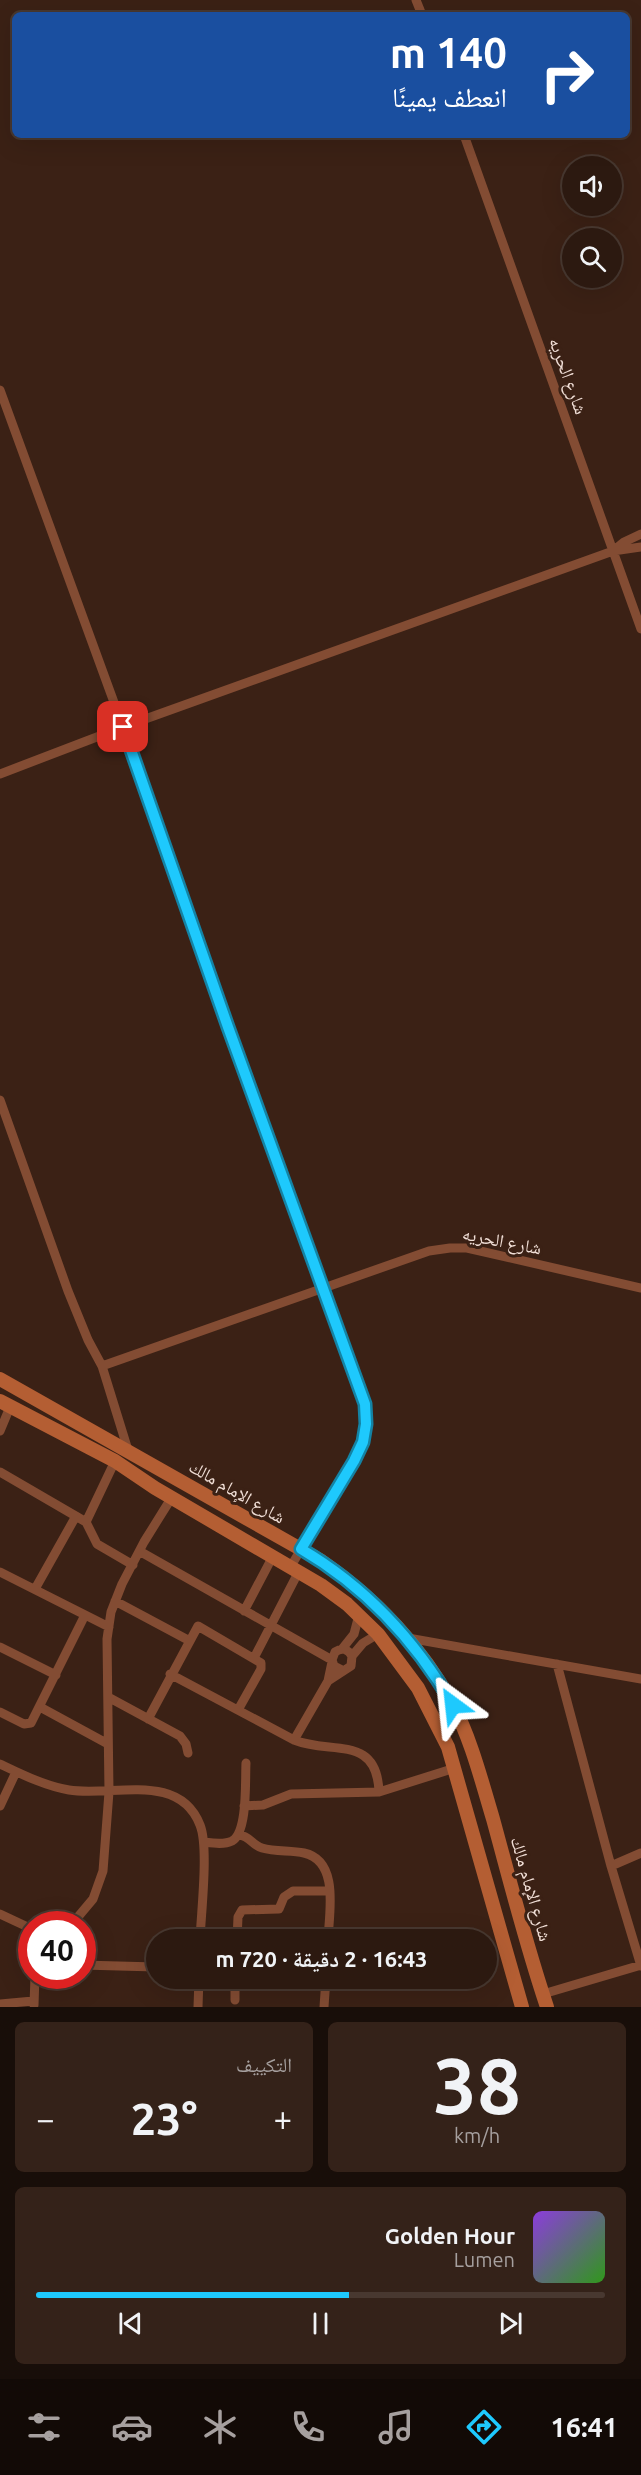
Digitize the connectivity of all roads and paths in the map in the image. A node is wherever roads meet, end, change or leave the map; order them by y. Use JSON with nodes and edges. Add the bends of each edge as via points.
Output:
{"nodes":[{"id":1,"x":466,"y":138,"type":"edge"},
{"id":2,"x":0,"y":390,"type":"edge"},
{"id":3,"x":641,"y":534,"type":"edge"},
{"id":4,"x":641,"y":547,"type":"edge"},
{"id":5,"x":613,"y":551,"type":"junction"},
{"id":6,"x":641,"y":629,"type":"edge"},
{"id":7,"x":123,"y":727,"type":"junction"},
{"id":8,"x":0,"y":774,"type":"edge"},
{"id":9,"x":0,"y":1100,"type":"edge"},
{"id":10,"x":324,"y":1288,"type":"junction"},
{"id":11,"x":641,"y":1288,"type":"edge"},
{"id":12,"x":102,"y":1366,"type":"junction"},
{"id":13,"x":0,"y":1378,"type":"edge"},
{"id":14,"x":5,"y":1404,"type":"edge"},
{"id":15,"x":0,"y":1431,"type":"edge"},
{"id":16,"x":128,"y":1450,"type":"junction"},
{"id":17,"x":115,"y":1461,"type":"junction"},
{"id":18,"x":164,"y":1471,"type":"junction"},
{"id":19,"x":0,"y":1472,"type":"edge"},
{"id":20,"x":155,"y":1488,"type":"junction"},
{"id":21,"x":172,"y":1497,"type":"junction"},
{"id":22,"x":210,"y":1497,"type":"junction"},
{"id":23,"x":202,"y":1514,"type":"junction"},
{"id":24,"x":76,"y":1516,"type":"junction"},
{"id":25,"x":86,"y":1522,"type":"junction"},
{"id":26,"x":301,"y":1549,"type":"junction"},
{"id":27,"x":141,"y":1552,"type":"junction"},
{"id":28,"x":273,"y":1556,"type":"junction"},
{"id":29,"x":133,"y":1565,"type":"junction"},
{"id":30,"x":295,"y":1569,"type":"junction"},
{"id":31,"x":0,"y":1572,"type":"edge"},
{"id":32,"x":35,"y":1589,"type":"junction"},
{"id":33,"x":115,"y":1601,"type":"junction"},
{"id":34,"x":244,"y":1611,"type":"junction"},
{"id":35,"x":85,"y":1615,"type":"junction"},
{"id":36,"x":359,"y":1615,"type":"junction"},
{"id":37,"x":270,"y":1626,"type":"junction"},
{"id":38,"x":109,"y":1627,"type":"junction"},
{"id":39,"x":378,"y":1634,"type":"junction"},
{"id":40,"x":408,"y":1638,"type":"junction"},
{"id":41,"x":188,"y":1640,"type":"junction"},
{"id":42,"x":0,"y":1647,"type":"edge"},
{"id":43,"x":342,"y":1649,"type":"junction"},
{"id":44,"x":352,"y":1656,"type":"junction"},
{"id":45,"x":254,"y":1658,"type":"junction"},
{"id":46,"x":332,"y":1661,"type":"junction"},
{"id":47,"x":556,"y":1664,"type":"junction"},
{"id":48,"x":342,"y":1670,"type":"junction"},
{"id":49,"x":170,"y":1674,"type":"junction"},
{"id":50,"x":56,"y":1675,"type":"junction"},
{"id":51,"x":641,"y":1679,"type":"edge"},
{"id":52,"x":328,"y":1681,"type":"junction"},
{"id":53,"x":108,"y":1697,"type":"junction"},
{"id":54,"x":40,"y":1707,"type":"junction"},
{"id":55,"x":238,"y":1710,"type":"junction"},
{"id":56,"x":0,"y":1712,"type":"edge"},
{"id":57,"x":148,"y":1719,"type":"junction"},
{"id":58,"x":294,"y":1740,"type":"junction"},
{"id":59,"x":108,"y":1744,"type":"junction"},
{"id":60,"x":188,"y":1753,"type":"dead end"},
{"id":61,"x":246,"y":1763,"type":"dead end"},
{"id":62,"x":0,"y":1764,"type":"edge"},
{"id":63,"x":455,"y":1768,"type":"junction"},
{"id":64,"x":16,"y":1772,"type":"junction"},
{"id":65,"x":109,"y":1792,"type":"junction"},
{"id":66,"x":379,"y":1792,"type":"junction"},
{"id":67,"x":0,"y":1806,"type":"edge"},
{"id":68,"x":244,"y":1806,"type":"junction"},
{"id":69,"x":238,"y":1835,"type":"junction"},
{"id":70,"x":204,"y":1842,"type":"junction"},
{"id":71,"x":641,"y":1853,"type":"edge"},
{"id":72,"x":611,"y":1866,"type":"junction"},
{"id":73,"x":330,"y":1891,"type":"junction"},
{"id":74,"x":85,"y":1911,"type":"edge"},
{"id":75,"x":0,"y":1914,"type":"edge"},
{"id":76,"x":18,"y":1922,"type":"edge"},
{"id":77,"x":200,"y":1929,"type":"edge"},
{"id":78,"x":237,"y":1929,"type":"edge"},
{"id":79,"x":328,"y":1929,"type":"edge"},
{"id":80,"x":96,"y":1965,"type":"edge"},
{"id":81,"x":641,"y":1965,"type":"edge"},
{"id":82,"x":146,"y":1967,"type":"edge"},
{"id":83,"x":35,"y":1989,"type":"edge"},
{"id":84,"x":199,"y":1989,"type":"edge"},
{"id":85,"x":235,"y":1989,"type":"edge"},
{"id":86,"x":325,"y":1989,"type":"edge"},
{"id":87,"x":234,"y":2000,"type":"dead end"},
{"id":88,"x":545,"y":2001,"type":"edge"},
{"id":89,"x":0,"y":2004,"type":"edge"},
{"id":90,"x":34,"y":2004,"type":"edge"},
{"id":91,"x":198,"y":2007,"type":"edge"},
{"id":92,"x":324,"y":2007,"type":"edge"},
{"id":93,"x":522,"y":2007,"type":"edge"}],
"edges":[{"from":1,"to":5,"type":"street","name":"شارع الحريه"},
{"from":2,"to":7,"type":"street"},
{"from":3,"to":5,"type":"street"},
{"from":4,"to":5,"type":"street"},
{"from":5,"to":6,"type":"street","name":"شارع الحريه"},
{"from":5,"to":7,"type":"street"},
{"from":7,"to":8,"type":"street"},
{"from":7,"to":10,"type":"street"},
{"from":9,"to":12,"type":"street","via":[[72,1300]]},
{"from":10,"to":11,"type":"street","name":"شارع الحريه","via":[[429,1251],[450,1248],[467,1248]]},
{"from":10,"to":12,"type":"street","name":"شارع الحريه"},
{"from":10,"to":26,"type":"street","via":[[365,1404],[366,1424],[354,1461]]},
{"from":12,"to":16,"type":"street"},
{"from":13,"to":16,"type":"street","name":"شارع الإمام مالك"},
{"from":14,"to":15,"type":"street"},
{"from":14,"to":17,"type":"street","name":"شارع الإمام مالك"},
{"from":16,"to":18,"type":"street","name":"شارع الإمام مالك"},
{"from":17,"to":20,"type":"street","name":"شارع الإمام مالك"},
{"from":17,"to":25,"type":"street"},
{"from":18,"to":20,"type":"street","via":[[164,1485]]},
{"from":18,"to":22,"type":"street","name":"شارع الإمام مالك"},
{"from":19,"to":24,"type":"street"},
{"from":20,"to":21,"type":"street","name":"شارع الإمام مالك"},
{"from":21,"to":23,"type":"street","name":"شارع الإمام مالك"},
{"from":21,"to":27,"type":"street"},
{"from":22,"to":23,"type":"street","via":[[200,1505]]},
{"from":22,"to":26,"type":"street","name":"شارع الإمام مالك"},
{"from":23,"to":28,"type":"street","name":"شارع الإمام مالك"},
{"from":24,"to":25,"type":"street"},
{"from":24,"to":32,"type":"street"},
{"from":25,"to":29,"type":"street","via":[[97,1544]]},
{"from":26,"to":30,"type":"street"},
{"from":26,"to":40,"type":"street","name":"شارع الإمام مالك","via":[[358,1588]]},
{"from":27,"to":29,"type":"street"},
{"from":27,"to":34,"type":"street"},
{"from":28,"to":30,"type":"street","name":"شارع الإمام مالك"},
{"from":28,"to":34,"type":"street"},
{"from":29,"to":33,"type":"street"},
{"from":30,"to":36,"type":"street","name":"شارع الإمام مالك"},
{"from":30,"to":37,"type":"street"},
{"from":31,"to":32,"type":"street"},
{"from":32,"to":35,"type":"street"},
{"from":33,"to":38,"type":"street"},
{"from":33,"to":41,"type":"street"},
{"from":34,"to":37,"type":"street"},
{"from":35,"to":38,"type":"street"},
{"from":35,"to":50,"type":"street"},
{"from":36,"to":39,"type":"street","name":"شارع الإمام مالك"},
{"from":36,"to":43,"type":"street","via":[[354,1634]]},
{"from":37,"to":45,"type":"street"},
{"from":37,"to":46,"type":"street"},
{"from":38,"to":53,"type":"street"},
{"from":39,"to":44,"type":"street"},
{"from":39,"to":63,"type":"street","name":"شارع الإمام مالك","via":[[429,1707]]},
{"from":40,"to":47,"type":"street"},
{"from":40,"to":88,"type":"street","name":"شارع الإمام مالك","via":[[453,1705],[474,1754]]},
{"from":41,"to":45,"type":"street","via":[[199,1626]]},
{"from":41,"to":49,"type":"street"},
{"from":42,"to":50,"type":"street"},
{"from":43,"to":44,"type":"street"},
{"from":43,"to":46,"type":"street","via":[[335,1652]]},
{"from":44,"to":48,"type":"street","via":[[351,1666]]},
{"from":45,"to":55,"type":"street","via":[[261,1662],[261,1667]]},
{"from":46,"to":48,"type":"street"},
{"from":46,"to":52,"type":"street"},
{"from":47,"to":51,"type":"street"},
{"from":47,"to":72,"type":"street"},
{"from":48,"to":52,"type":"street"},
{"from":49,"to":55,"type":"street"},
{"from":49,"to":57,"type":"street"},
{"from":50,"to":54,"type":"street"},
{"from":52,"to":58,"type":"street"},
{"from":53,"to":57,"type":"street"},
{"from":53,"to":59,"type":"street"},
{"from":54,"to":56,"type":"street","via":[[28,1725]]},
{"from":54,"to":59,"type":"street"},
{"from":55,"to":58,"type":"street"},
{"from":57,"to":60,"type":"street","via":[[180,1736]]},
{"from":58,"to":66,"type":"street","via":[[357,1751],[376,1770]]},
{"from":59,"to":65,"type":"street"},
{"from":61,"to":68,"type":"street"},
{"from":62,"to":64,"type":"street"},
{"from":63,"to":66,"type":"street"},
{"from":63,"to":93,"type":"street","name":"شارع الإمام مالك"},
{"from":64,"to":65,"type":"street","via":[[67,1790]]},
{"from":64,"to":67,"type":"street"},
{"from":65,"to":70,"type":"street","via":[[166,1792],[192,1811]]},
{"from":65,"to":74,"type":"street","via":[[101,1881]]},
{"from":66,"to":68,"type":"street","via":[[291,1794],[263,1805]]},
{"from":68,"to":69,"type":"street"},
{"from":69,"to":70,"type":"street","via":[[223,1843]]},
{"from":69,"to":73,"type":"street","via":[[248,1837],[262,1848],[304,1853],[318,1859],[326,1870]]},
{"from":70,"to":77,"type":"street"},
{"from":71,"to":72,"type":"street"},
{"from":72,"to":81,"type":"street"},
{"from":73,"to":78,"type":"street","via":[[293,1891],[279,1909],[242,1910]]},
{"from":73,"to":79,"type":"street"},
{"from":75,"to":76,"type":"street"},
{"from":80,"to":82,"type":"street"},
{"from":81,"to":88,"type":"street"},
{"from":83,"to":90,"type":"street"},
{"from":84,"to":91,"type":"street"},
{"from":85,"to":87,"type":"street"},
{"from":86,"to":92,"type":"street"},
{"from":89,"to":90,"type":"street"}]}
